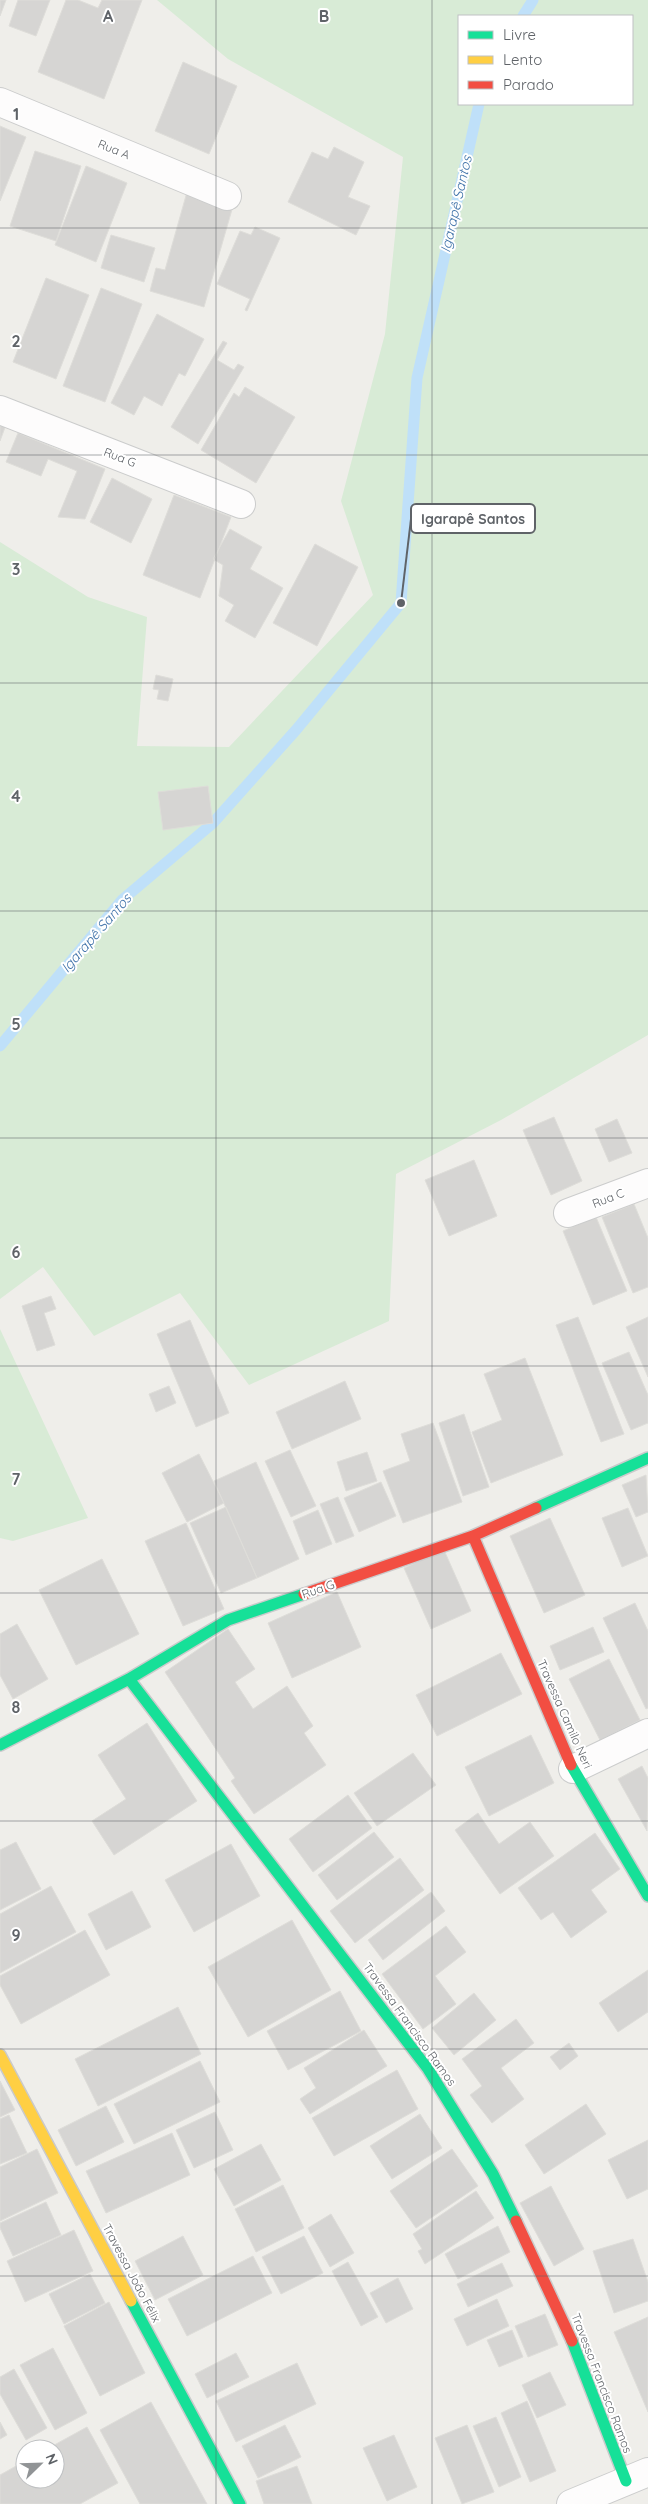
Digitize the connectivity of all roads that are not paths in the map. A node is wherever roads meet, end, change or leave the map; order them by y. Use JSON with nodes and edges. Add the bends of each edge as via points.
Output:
{"nodes":[{"id":1,"x":0,"y":102,"type":"edge"},
{"id":2,"x":227,"y":196,"type":"dead end"},
{"id":3,"x":0,"y":410,"type":"edge"},
{"id":4,"x":240,"y":504,"type":"dead end"},
{"id":5,"x":648,"y":1183,"type":"edge"},
{"id":6,"x":568,"y":1213,"type":"dead end"},
{"id":7,"x":648,"y":1458,"type":"edge"},
{"id":8,"x":473,"y":1536,"type":"junction"},
{"id":9,"x":129,"y":1679,"type":"junction"},
{"id":10,"x":648,"y":1733,"type":"edge"},
{"id":11,"x":0,"y":1745,"type":"edge"},
{"id":12,"x":573,"y":1769,"type":"junction"},
{"id":13,"x":648,"y":1896,"type":"edge"},
{"id":14,"x":0,"y":2055,"type":"edge"},
{"id":15,"x":637,"y":2476,"type":"edge"},
{"id":16,"x":240,"y":2504,"type":"edge"},
{"id":17,"x":571,"y":2504,"type":"edge"}],
"edges":[{"from":1,"to":2,"type":"street","name":"Rua A"},
{"from":3,"to":4,"type":"street","name":"Rua G"},
{"from":5,"to":6,"type":"street","name":"Rua C"},
{"from":7,"to":8,"type":"street","name":"Rua G"},
{"from":8,"to":9,"type":"street","name":"Rua G","via":[[228,1620]]},
{"from":8,"to":12,"type":"street","name":"Travessa Camilo Neri"},
{"from":9,"to":11,"type":"street","name":"Rua G"},
{"from":9,"to":15,"type":"street","name":"Travessa Francisco Ramos","via":[[428,2069],[493,2174]]},
{"from":10,"to":12,"type":"street"},
{"from":12,"to":13,"type":"street","name":"Travessa Camilo Neri"},
{"from":14,"to":16,"type":"street","name":"Travessa João Félix"},
{"from":15,"to":17,"type":"street"}]}
